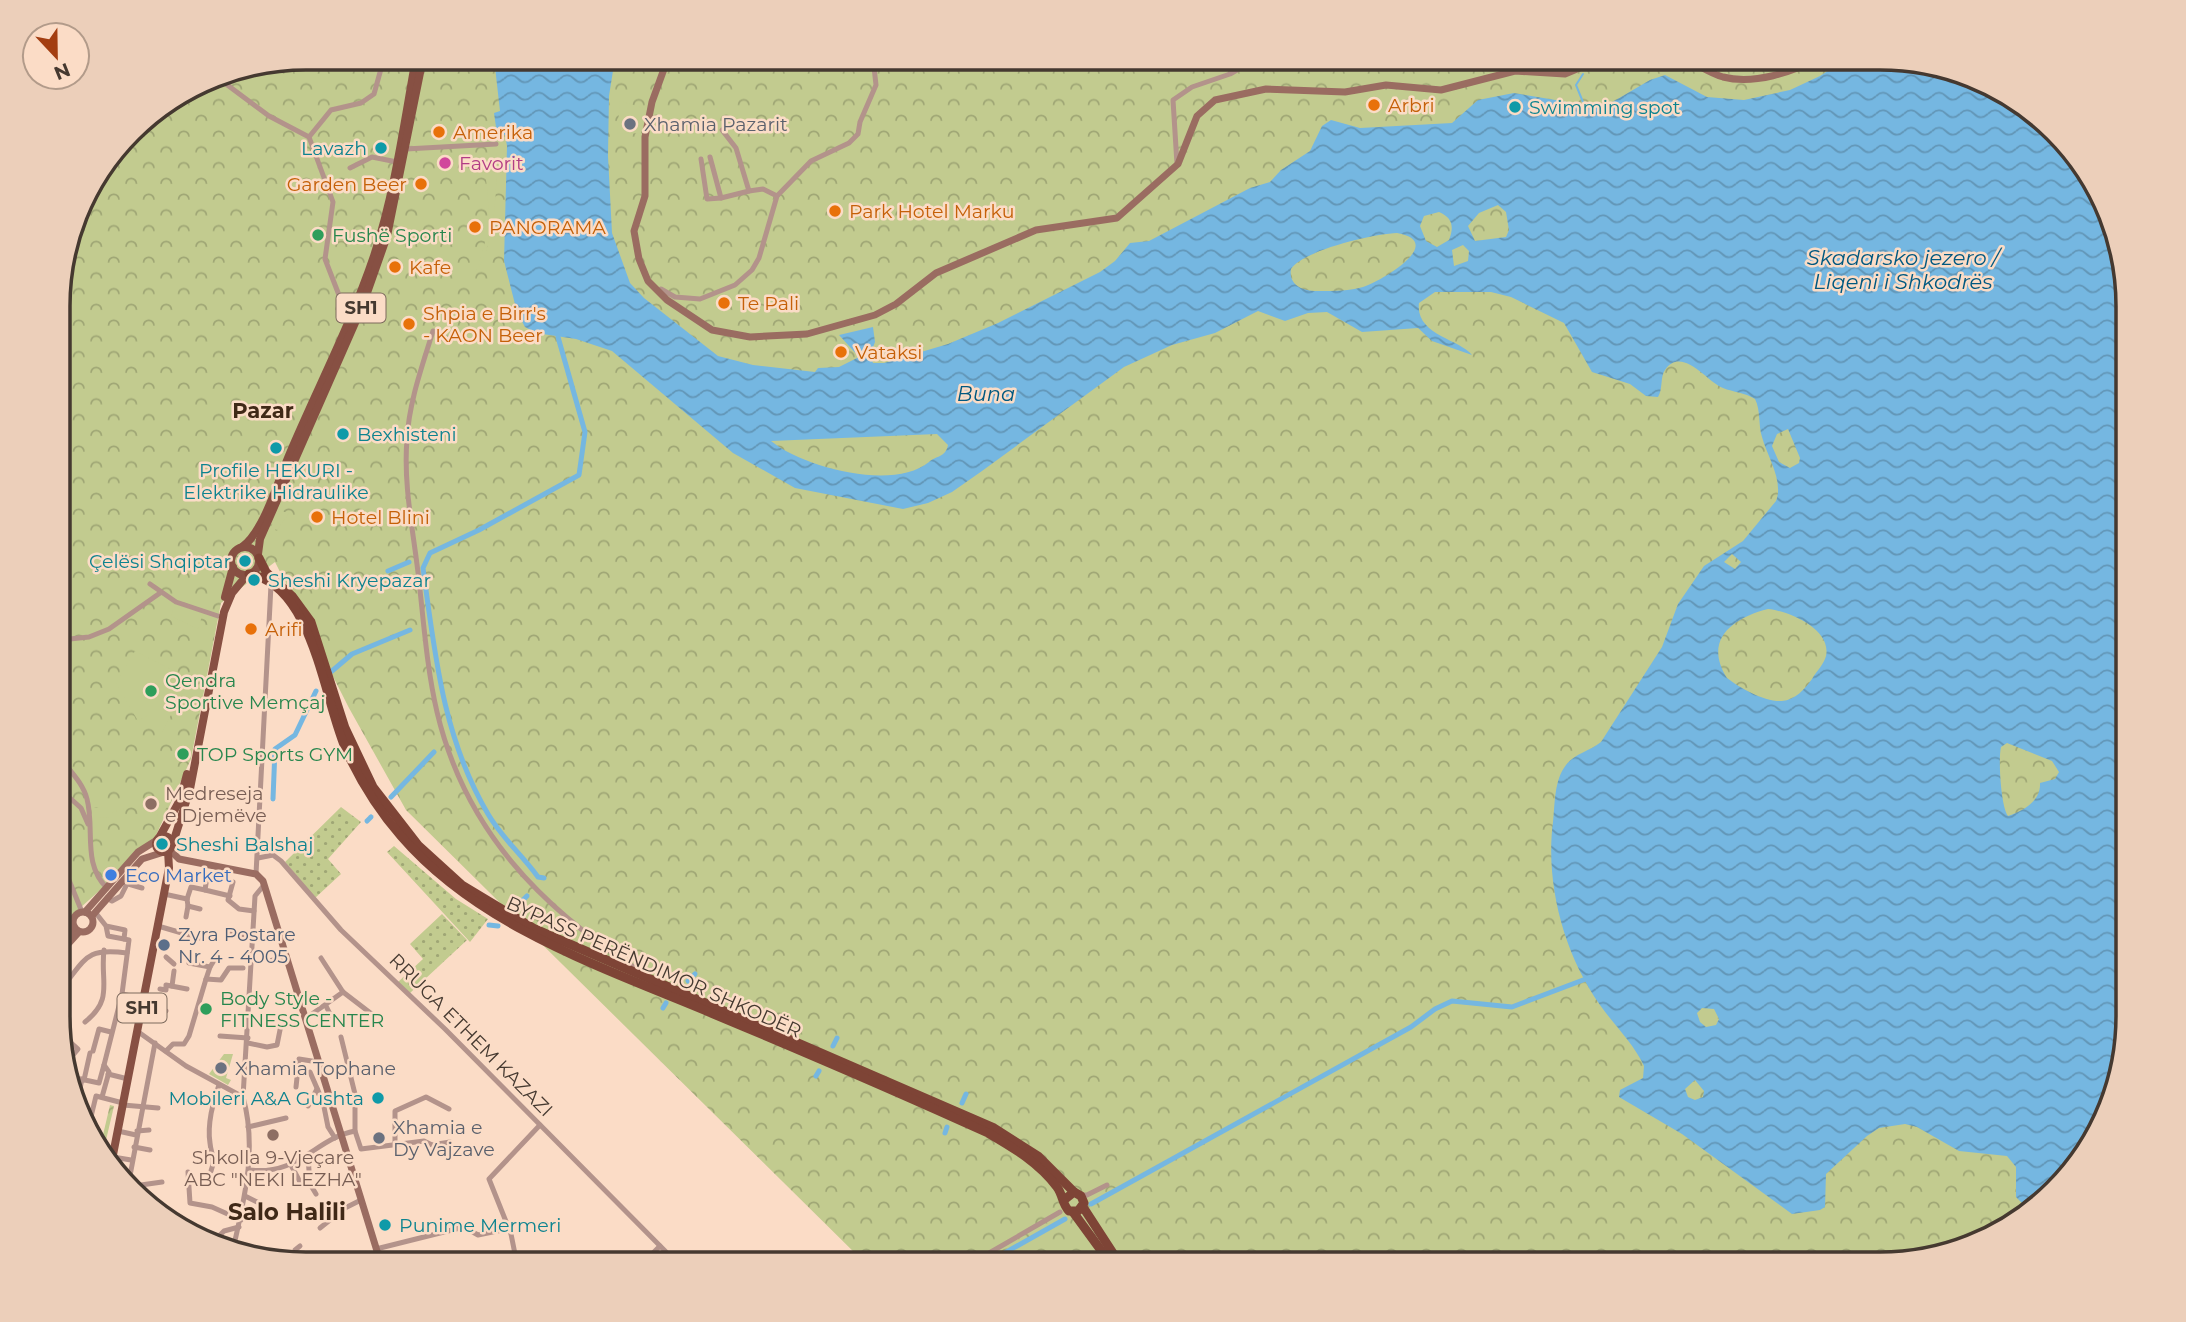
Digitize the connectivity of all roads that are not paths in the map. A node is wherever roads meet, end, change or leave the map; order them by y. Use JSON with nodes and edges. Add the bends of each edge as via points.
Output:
{"nodes":[{"id":1,"x":381,"y":70,"type":"edge"},
{"id":2,"x":414,"y":70,"type":"edge"},
{"id":3,"x":421,"y":70,"type":"edge"},
{"id":4,"x":664,"y":70,"type":"edge"},
{"id":5,"x":874,"y":70,"type":"edge"},
{"id":6,"x":1237,"y":70,"type":"edge"},
{"id":7,"x":1574,"y":70,"type":"edge"},
{"id":8,"x":1709,"y":70,"type":"edge"},
{"id":9,"x":1793,"y":70,"type":"edge"},
{"id":10,"x":226,"y":84,"type":"edge"},
{"id":11,"x":722,"y":130,"type":"dead end"},
{"id":12,"x":309,"y":137,"type":"junction"},
{"id":13,"x":496,"y":144,"type":"dead end"},
{"id":14,"x":406,"y":149,"type":"junction"},
{"id":15,"x":710,"y":157,"type":"dead end"},
{"id":16,"x":701,"y":159,"type":"dead end"},
{"id":17,"x":397,"y":162,"type":"junction"},
{"id":18,"x":1177,"y":164,"type":"junction"},
{"id":19,"x":350,"y":168,"type":"dead end"},
{"id":20,"x":749,"y":191,"type":"junction"},
{"id":21,"x":777,"y":196,"type":"junction"},
{"id":22,"x":721,"y":198,"type":"junction"},
{"id":23,"x":645,"y":276,"type":"junction"},
{"id":24,"x":351,"y":316,"type":"junction"},
{"id":25,"x":433,"y":331,"type":"dead end"},
{"id":26,"x":242,"y":547,"type":"junction"},
{"id":27,"x":258,"y":556,"type":"junction"},
{"id":28,"x":233,"y":567,"type":"junction"},
{"id":29,"x":248,"y":574,"type":"junction"},
{"id":30,"x":272,"y":582,"type":"junction"},
{"id":31,"x":150,"y":584,"type":"dead end"},
{"id":32,"x":160,"y":593,"type":"junction"},
{"id":33,"x":218,"y":616,"type":"junction"},
{"id":34,"x":70,"y":639,"type":"edge"},
{"id":35,"x":70,"y":772,"type":"edge"},
{"id":36,"x":70,"y":798,"type":"edge"},
{"id":37,"x":90,"y":828,"type":"junction"},
{"id":38,"x":158,"y":839,"type":"junction"},
{"id":39,"x":169,"y":849,"type":"junction"},
{"id":40,"x":258,"y":858,"type":"junction"},
{"id":41,"x":208,"y":872,"type":"junction"},
{"id":42,"x":256,"y":874,"type":"junction"},
{"id":43,"x":234,"y":877,"type":"junction"},
{"id":44,"x":70,"y":878,"type":"edge"},
{"id":45,"x":124,"y":882,"type":"junction"},
{"id":46,"x":264,"y":885,"type":"junction"},
{"id":47,"x":142,"y":888,"type":"dead end"},
{"id":48,"x":107,"y":889,"type":"junction"},
{"id":49,"x":205,"y":890,"type":"junction"},
{"id":50,"x":164,"y":894,"type":"junction"},
{"id":51,"x":230,"y":895,"type":"junction"},
{"id":52,"x":188,"y":897,"type":"junction"},
{"id":53,"x":188,"y":906,"type":"junction"},
{"id":54,"x":200,"y":909,"type":"dead end"},
{"id":55,"x":254,"y":911,"type":"junction"},
{"id":56,"x":88,"y":913,"type":"junction"},
{"id":57,"x":186,"y":917,"type":"dead end"},
{"id":58,"x":70,"y":924,"type":"edge"},
{"id":59,"x":75,"y":926,"type":"junction"},
{"id":60,"x":158,"y":926,"type":"junction"},
{"id":61,"x":70,"y":932,"type":"edge"},
{"id":62,"x":232,"y":933,"type":"dead end"},
{"id":63,"x":70,"y":935,"type":"edge"},
{"id":64,"x":253,"y":936,"type":"junction"},
{"id":65,"x":199,"y":938,"type":"dead end"},
{"id":66,"x":104,"y":950,"type":"junction"},
{"id":67,"x":127,"y":953,"type":"junction"},
{"id":68,"x":152,"y":955,"type":"junction"},
{"id":69,"x":286,"y":956,"type":"junction"},
{"id":70,"x":321,"y":958,"type":"dead end"},
{"id":71,"x":215,"y":959,"type":"dead end"},
{"id":72,"x":270,"y":961,"type":"dead end"},
{"id":73,"x":190,"y":963,"type":"dead end"},
{"id":74,"x":210,"y":967,"type":"junction"},
{"id":75,"x":243,"y":968,"type":"dead end"},
{"id":76,"x":70,"y":978,"type":"edge"},
{"id":77,"x":206,"y":979,"type":"junction"},
{"id":78,"x":657,"y":981,"type":"junction"},
{"id":79,"x":146,"y":986,"type":"junction"},
{"id":80,"x":172,"y":986,"type":"junction"},
{"id":81,"x":187,"y":989,"type":"dead end"},
{"id":82,"x":343,"y":992,"type":"junction"},
{"id":83,"x":122,"y":994,"type":"junction"},
{"id":84,"x":103,"y":1002,"type":"junction"},
{"id":85,"x":143,"y":1002,"type":"junction"},
{"id":86,"x":119,"y":1006,"type":"junction"},
{"id":87,"x":326,"y":1006,"type":"junction"},
{"id":88,"x":166,"y":1011,"type":"dead end"},
{"id":89,"x":373,"y":1015,"type":"dead end"},
{"id":90,"x":194,"y":1018,"type":"junction"},
{"id":91,"x":305,"y":1019,"type":"junction"},
{"id":92,"x":203,"y":1020,"type":"dead end"},
{"id":93,"x":282,"y":1020,"type":"dead end"},
{"id":94,"x":85,"y":1022,"type":"dead end"},
{"id":95,"x":334,"y":1022,"type":"dead end"},
{"id":96,"x":137,"y":1031,"type":"junction"},
{"id":97,"x":111,"y":1032,"type":"junction"},
{"id":98,"x":220,"y":1036,"type":"dead end"},
{"id":99,"x":341,"y":1037,"type":"dead end"},
{"id":100,"x":248,"y":1041,"type":"junction"},
{"id":101,"x":155,"y":1044,"type":"junction"},
{"id":102,"x":166,"y":1051,"type":"junction"},
{"id":103,"x":318,"y":1062,"type":"junction"},
{"id":104,"x":104,"y":1065,"type":"junction"},
{"id":105,"x":310,"y":1072,"type":"dead end"},
{"id":106,"x":108,"y":1074,"type":"junction"},
{"id":107,"x":78,"y":1078,"type":"edge"},
{"id":108,"x":83,"y":1079,"type":"junction"},
{"id":109,"x":128,"y":1079,"type":"junction"},
{"id":110,"x":219,"y":1085,"type":"junction"},
{"id":111,"x":81,"y":1086,"type":"edge"},
{"id":112,"x":320,"y":1086,"type":"junction"},
{"id":113,"x":296,"y":1087,"type":"dead end"},
{"id":114,"x":102,"y":1097,"type":"junction"},
{"id":115,"x":243,"y":1097,"type":"junction"},
{"id":116,"x":123,"y":1104,"type":"junction"},
{"id":117,"x":308,"y":1106,"type":"dead end"},
{"id":118,"x":142,"y":1108,"type":"junction"},
{"id":119,"x":158,"y":1108,"type":"dead end"},
{"id":120,"x":449,"y":1108,"type":"dead end"},
{"id":121,"x":92,"y":1114,"type":"edge"},
{"id":122,"x":286,"y":1118,"type":"dead end"},
{"id":123,"x":540,"y":1125,"type":"junction"},
{"id":124,"x":248,"y":1126,"type":"junction"},
{"id":125,"x":149,"y":1130,"type":"dead end"},
{"id":126,"x":118,"y":1131,"type":"junction"},
{"id":127,"x":355,"y":1131,"type":"junction"},
{"id":128,"x":137,"y":1133,"type":"junction"},
{"id":129,"x":338,"y":1136,"type":"junction"},
{"id":130,"x":450,"y":1142,"type":"dead end"},
{"id":131,"x":395,"y":1144,"type":"junction"},
{"id":132,"x":134,"y":1147,"type":"junction"},
{"id":133,"x":150,"y":1150,"type":"dead end"},
{"id":134,"x":114,"y":1152,"type":"edge"},
{"id":135,"x":308,"y":1157,"type":"junction"},
{"id":136,"x":131,"y":1160,"type":"junction"},
{"id":137,"x":121,"y":1161,"type":"edge"},
{"id":138,"x":290,"y":1165,"type":"junction"},
{"id":139,"x":249,"y":1170,"type":"junction"},
{"id":140,"x":211,"y":1171,"type":"dead end"},
{"id":141,"x":130,"y":1172,"type":"edge"},
{"id":142,"x":188,"y":1172,"type":"dead end"},
{"id":143,"x":162,"y":1182,"type":"dead end"},
{"id":144,"x":300,"y":1182,"type":"dead end"},
{"id":145,"x":1107,"y":1185,"type":"dead end"},
{"id":146,"x":144,"y":1186,"type":"edge"},
{"id":147,"x":316,"y":1194,"type":"dead end"},
{"id":148,"x":245,"y":1196,"type":"junction"},
{"id":149,"x":1082,"y":1198,"type":"junction"},
{"id":150,"x":361,"y":1200,"type":"junction"},
{"id":151,"x":261,"y":1204,"type":"dead end"},
{"id":152,"x":1066,"y":1208,"type":"junction"},
{"id":153,"x":241,"y":1220,"type":"junction"},
{"id":154,"x":239,"y":1227,"type":"junction"},
{"id":155,"x":320,"y":1228,"type":"dead end"},
{"id":156,"x":507,"y":1229,"type":"junction"},
{"id":157,"x":220,"y":1235,"type":"edge"},
{"id":158,"x":235,"y":1241,"type":"edge"},
{"id":159,"x":300,"y":1246,"type":"dead end"},
{"id":160,"x":660,"y":1247,"type":"junction"},
{"id":161,"x":376,"y":1249,"type":"junction"},
{"id":162,"x":295,"y":1251,"type":"edge"},
{"id":163,"x":1101,"y":1251,"type":"edge"},
{"id":164,"x":1113,"y":1251,"type":"edge"},
{"id":165,"x":377,"y":1252,"type":"edge"},
{"id":166,"x":514,"y":1252,"type":"edge"},
{"id":167,"x":655,"y":1252,"type":"edge"},
{"id":168,"x":665,"y":1252,"type":"edge"},
{"id":169,"x":991,"y":1252,"type":"edge"}],
"edges":[{"from":1,"to":12,"type":"street","via":[[374,94],[361,103],[335,108]]},
{"from":2,"to":17,"type":"main road","number":"SH1"},
{"from":3,"to":14,"type":"main road","number":"SH1"},
{"from":4,"to":23,"type":"main road","via":[[645,137],[645,196],[634,231]]},
{"from":5,"to":21,"type":"street","via":[[876,85],[858,134],[811,161]]},
{"from":6,"to":18,"type":"street","via":[[1192,87],[1173,100]]},
{"from":7,"to":18,"type":"main road","via":[[1565,74],[1515,71],[1441,90],[1386,85],[1342,92],[1266,89],[1236,94],[1203,107]]},
{"from":8,"to":9,"type":"main road","via":[[1739,78]]},
{"from":10,"to":12,"type":"street","via":[[269,117]]},
{"from":11,"to":20,"type":"street","via":[[736,148]]},
{"from":12,"to":24,"type":"street","via":[[333,202],[325,259]]},
{"from":13,"to":14,"type":"street"},
{"from":14,"to":27,"type":"main road","number":"SH1","via":[[395,208],[372,282],[260,539]]},
{"from":15,"to":22,"type":"street"},
{"from":16,"to":22,"type":"street","via":[[707,199]]},
{"from":17,"to":19,"type":"street","via":[[372,157]]},
{"from":17,"to":24,"type":"main road","number":"SH1","via":[[380,236]]},
{"from":18,"to":23,"type":"main road","via":[[1117,218],[1035,230],[936,273],[879,313],[807,334],[750,337],[717,332],[660,294]]},
{"from":20,"to":21,"type":"street","via":[[763,189]]},
{"from":20,"to":22,"type":"street"},
{"from":21,"to":23,"type":"street","via":[[759,258],[735,285],[700,299],[681,298],[665,293]]},
{"from":24,"to":26,"type":"main road","number":"SH1","via":[[260,522]]},
{"from":25,"to":78,"type":"street","via":[[415,388],[406,460],[428,661],[444,736],[472,804],[522,875],[567,920]]},
{"from":26,"to":27,"type":"main road"},
{"from":26,"to":28,"type":"main road","number":"SH1","via":[[232,557]]},
{"from":27,"to":29,"type":"main road","number":"SH1","via":[[257,568]]},
{"from":27,"to":30,"type":"highway"},
{"from":28,"to":29,"type":"main road"},
{"from":28,"to":33,"type":"main road","number":"SH1"},
{"from":29,"to":30,"type":"highway","name":"BYPASS PERËNDIMOR SHKODËR"},
{"from":29,"to":39,"type":"main road","number":"SH1","via":[[224,612],[190,789]]},
{"from":30,"to":40,"type":"street"},
{"from":30,"to":78,"type":"highway","name":"BYPASS PERËNDIMOR SHKODËR","via":[[299,603],[311,622],[353,749],[383,802],[418,845],[461,884],[515,919]]},
{"from":30,"to":152,"type":"highway","name":"BYPASS PERËNDIMOR SHKODËR","via":[[304,623],[346,751],[368,791],[412,849],[455,888],[529,933],[988,1133],[1034,1163],[1055,1184]]},
{"from":31,"to":32,"type":"street"},
{"from":32,"to":33,"type":"street"},
{"from":32,"to":34,"type":"street","via":[[109,629]]},
{"from":33,"to":38,"type":"main road","number":"SH1","via":[[187,775],[180,800]]},
{"from":35,"to":37,"type":"street","via":[[84,791]]},
{"from":36,"to":37,"type":"street","via":[[82,808]]},
{"from":37,"to":48,"type":"street","via":[[92,859]]},
{"from":38,"to":39,"type":"main road","via":[[157,848]]},
{"from":38,"to":39,"type":"main road","via":[[169,837]]},
{"from":38,"to":48,"type":"main road","via":[[138,852]]},
{"from":39,"to":41,"type":"main road","via":[[179,859]]},
{"from":39,"to":45,"type":"main road","via":[[142,859]]},
{"from":39,"to":50,"type":"main road","number":"SH1"},
{"from":40,"to":42,"type":"street"},
{"from":40,"to":123,"type":"street","name":"RRUGA ETHEM KAZAZI","via":[[273,855],[281,861],[341,930]]},
{"from":41,"to":43,"type":"main road"},
{"from":41,"to":49,"type":"street"},
{"from":42,"to":43,"type":"main road"},
{"from":42,"to":46,"type":"main road"},
{"from":43,"to":51,"type":"street"},
{"from":44,"to":56,"type":"street"},
{"from":45,"to":47,"type":"street"},
{"from":45,"to":56,"type":"main road"},
{"from":46,"to":55,"type":"street","via":[[256,896]]},
{"from":46,"to":69,"type":"main road"},
{"from":48,"to":56,"type":"main road"},
{"from":49,"to":51,"type":"street"},
{"from":49,"to":52,"type":"street","via":[[191,887]]},
{"from":50,"to":52,"type":"street"},
{"from":50,"to":60,"type":"main road","number":"SH1"},
{"from":51,"to":55,"type":"street","via":[[235,907]]},
{"from":52,"to":53,"type":"street"},
{"from":53,"to":54,"type":"street"},
{"from":53,"to":57,"type":"street"},
{"from":55,"to":64,"type":"street"},
{"from":56,"to":59,"type":"main road"},
{"from":56,"to":59,"type":"main road","via":[[91,929]]},
{"from":56,"to":67,"type":"street","via":[[106,926],[108,936],[129,940]]},
{"from":58,"to":59,"type":"main road"},
{"from":59,"to":61,"type":"main road"},
{"from":59,"to":63,"type":"main road"},
{"from":60,"to":65,"type":"street"},
{"from":60,"to":68,"type":"main road","number":"SH1"},
{"from":62,"to":64,"type":"street"},
{"from":64,"to":100,"type":"street"},
{"from":66,"to":67,"type":"street"},
{"from":66,"to":76,"type":"street","via":[[92,953]]},
{"from":66,"to":84,"type":"street"},
{"from":67,"to":83,"type":"street"},
{"from":68,"to":79,"type":"main road","number":"SH1"},
{"from":68,"to":80,"type":"street","via":[[164,957],[174,967]]},
{"from":69,"to":72,"type":"street"},
{"from":69,"to":91,"type":"main road"},
{"from":70,"to":82,"type":"street"},
{"from":71,"to":74,"type":"street"},
{"from":73,"to":74,"type":"street"},
{"from":74,"to":77,"type":"street"},
{"from":75,"to":77,"type":"street","via":[[229,968],[221,980]]},
{"from":77,"to":90,"type":"street"},
{"from":78,"to":149,"type":"highway","name":"BYPASS PERËNDIMOR SHKODËR","via":[[994,1128],[1038,1156]]},
{"from":79,"to":80,"type":"street"},
{"from":79,"to":85,"type":"main road","number":"SH1"},
{"from":80,"to":81,"type":"street"},
{"from":82,"to":87,"type":"street"},
{"from":82,"to":89,"type":"street"},
{"from":83,"to":85,"type":"street"},
{"from":83,"to":86,"type":"street"},
{"from":84,"to":86,"type":"street"},
{"from":84,"to":94,"type":"street"},
{"from":85,"to":88,"type":"street"},
{"from":85,"to":96,"type":"main road","number":"SH1"},
{"from":86,"to":97,"type":"street"},
{"from":87,"to":91,"type":"street"},
{"from":87,"to":95,"type":"street"},
{"from":90,"to":92,"type":"street"},
{"from":90,"to":102,"type":"street","via":[[184,1044],[173,1044]]},
{"from":91,"to":103,"type":"main road"},
{"from":93,"to":100,"type":"street","via":[[277,1045]]},
{"from":96,"to":101,"type":"street"},
{"from":96,"to":109,"type":"main road","number":"SH1"},
{"from":97,"to":104,"type":"street"},
{"from":97,"to":108,"type":"street","via":[[99,1030]]},
{"from":98,"to":100,"type":"street"},
{"from":99,"to":127,"type":"street","via":[[355,1094]]},
{"from":100,"to":115,"type":"street"},
{"from":101,"to":102,"type":"street"},
{"from":101,"to":118,"type":"street"},
{"from":102,"to":110,"type":"street"},
{"from":103,"to":112,"type":"main road"},
{"from":103,"to":113,"type":"street","via":[[299,1059]]},
{"from":104,"to":106,"type":"street"},
{"from":104,"to":108,"type":"street","via":[[99,1083]]},
{"from":105,"to":112,"type":"street"},
{"from":106,"to":109,"type":"street"},
{"from":106,"to":114,"type":"street"},
{"from":107,"to":108,"type":"street"},
{"from":108,"to":111,"type":"street"},
{"from":109,"to":116,"type":"main road","number":"SH1"},
{"from":110,"to":115,"type":"street"},
{"from":110,"to":140,"type":"street","via":[[209,1139],[215,1156]]},
{"from":112,"to":117,"type":"street"},
{"from":112,"to":129,"type":"main road"},
{"from":114,"to":116,"type":"street"},
{"from":114,"to":121,"type":"street","via":[[96,1096]]},
{"from":115,"to":124,"type":"street"},
{"from":116,"to":118,"type":"street"},
{"from":116,"to":126,"type":"main road","number":"SH1"},
{"from":118,"to":119,"type":"street"},
{"from":118,"to":128,"type":"street"},
{"from":120,"to":131,"type":"street","via":[[426,1097],[395,1111]]},
{"from":122,"to":124,"type":"street"},
{"from":123,"to":156,"type":"street","via":[[489,1177]]},
{"from":123,"to":160,"type":"street","name":"RRUGA ETHEM KAZAZI"},
{"from":124,"to":139,"type":"street"},
{"from":125,"to":128,"type":"street"},
{"from":126,"to":128,"type":"street"},
{"from":126,"to":134,"type":"main road","number":"SH1"},
{"from":127,"to":129,"type":"street"},
{"from":127,"to":131,"type":"street","via":[[361,1149]]},
{"from":128,"to":132,"type":"street"},
{"from":129,"to":135,"type":"street"},
{"from":129,"to":150,"type":"main road"},
{"from":130,"to":131,"type":"street"},
{"from":132,"to":133,"type":"street"},
{"from":132,"to":136,"type":"street"},
{"from":135,"to":138,"type":"street"},
{"from":135,"to":147,"type":"street"},
{"from":136,"to":137,"type":"street"},
{"from":136,"to":141,"type":"street"},
{"from":138,"to":139,"type":"street"},
{"from":138,"to":144,"type":"street"},
{"from":139,"to":148,"type":"street"},
{"from":142,"to":153,"type":"street","via":[[190,1203]]},
{"from":143,"to":146,"type":"street"},
{"from":145,"to":149,"type":"street"},
{"from":148,"to":151,"type":"street"},
{"from":148,"to":153,"type":"street"},
{"from":149,"to":152,"type":"highway"},
{"from":149,"to":152,"type":"highway"},
{"from":149,"to":164,"type":"highway","name":"BYPASS PERËNDIMOR SHKODËR"},
{"from":150,"to":155,"type":"street"},
{"from":150,"to":161,"type":"main road"},
{"from":152,"to":163,"type":"highway","name":"BYPASS PERËNDIMOR SHKODËR"},
{"from":152,"to":169,"type":"street"},
{"from":153,"to":154,"type":"street"},
{"from":154,"to":157,"type":"street"},
{"from":154,"to":158,"type":"street"},
{"from":156,"to":161,"type":"street","via":[[478,1235],[464,1227]]},
{"from":156,"to":166,"type":"street"},
{"from":159,"to":162,"type":"street"},
{"from":160,"to":167,"type":"street"},
{"from":160,"to":168,"type":"street","name":"RRUGA ETHEM KAZAZI"},
{"from":161,"to":165,"type":"main road"}]}
